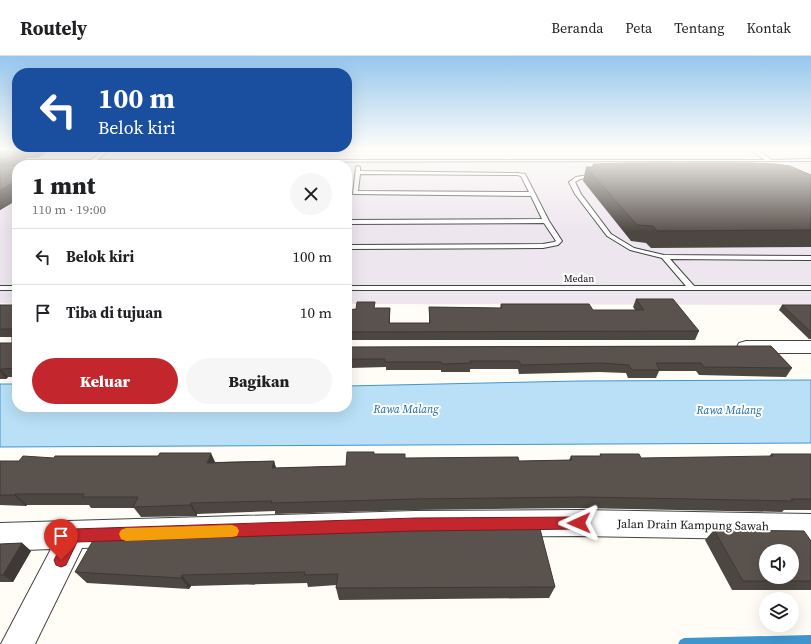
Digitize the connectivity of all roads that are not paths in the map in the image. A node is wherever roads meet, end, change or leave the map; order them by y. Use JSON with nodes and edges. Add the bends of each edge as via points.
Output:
{"nodes":[{"id":1,"x":357,"y":176,"type":"edge"},
{"id":2,"x":524,"y":176,"type":"edge"},
{"id":3,"x":589,"y":176,"type":"edge"},
{"id":4,"x":352,"y":193,"type":"edge"},
{"id":5,"x":356,"y":193,"type":"junction"},
{"id":6,"x":533,"y":194,"type":"junction"},
{"id":7,"x":546,"y":221,"type":"junction"},
{"id":8,"x":352,"y":222,"type":"edge"},
{"id":9,"x":352,"y":247,"type":"edge"},
{"id":10,"x":664,"y":257,"type":"junction"},
{"id":11,"x":811,"y":258,"type":"edge"},
{"id":12,"x":0,"y":288,"type":"edge"},
{"id":13,"x":12,"y":288,"type":"edge"},
{"id":14,"x":352,"y":288,"type":"edge"},
{"id":15,"x":692,"y":288,"type":"junction"},
{"id":16,"x":811,"y":288,"type":"edge"},
{"id":17,"x":811,"y":347,"type":"edge"},
{"id":18,"x":732,"y":348,"type":"edge"},
{"id":19,"x":811,"y":527,"type":"edge"},
{"id":20,"x":73,"y":536,"type":"junction"},
{"id":21,"x":0,"y":537,"type":"edge"},
{"id":22,"x":18,"y":644,"type":"edge"}],
"edges":[{"from":1,"to":5,"type":"lane"},
{"from":2,"to":6,"type":"lane"},
{"from":3,"to":10,"type":"lane","via":[[572,182],[609,235],[632,249]]},
{"from":4,"to":5,"type":"lane"},
{"from":5,"to":6,"type":"lane"},
{"from":6,"to":7,"type":"lane"},
{"from":7,"to":8,"type":"lane"},
{"from":7,"to":9,"type":"lane","via":[[559,241],[556,244]]},
{"from":10,"to":11,"type":"lane"},
{"from":10,"to":15,"type":"lane"},
{"from":12,"to":13,"type":"lane"},
{"from":14,"to":15,"type":"lane","name":"Medan"},
{"from":15,"to":16,"type":"lane","name":"Medan"},
{"from":17,"to":18,"type":"street"},
{"from":19,"to":20,"type":"street","name":"Jalan Drain Kampung Sawah","via":[[579,523],[439,524]]},
{"from":20,"to":21,"type":"street","name":"Jalan Drain Kampung Sawah"},
{"from":20,"to":22,"type":"street"}]}
